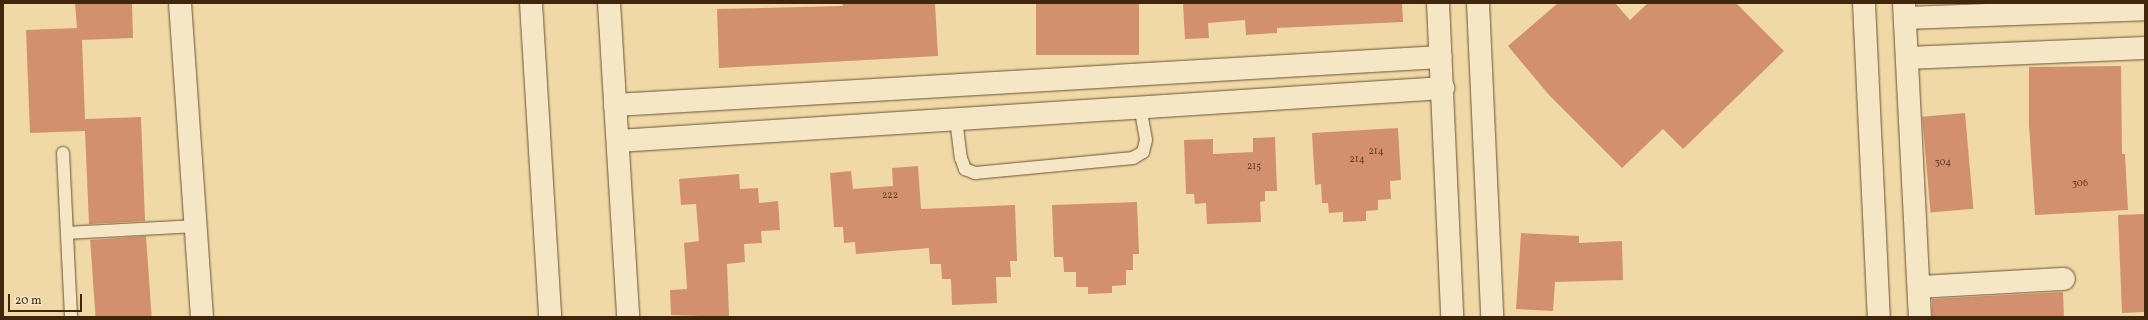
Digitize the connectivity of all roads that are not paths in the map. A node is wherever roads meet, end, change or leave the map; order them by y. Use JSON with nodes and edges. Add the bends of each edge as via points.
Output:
{"nodes":[{"id":1,"x":180,"y":3,"type":"edge"},
{"id":2,"x":531,"y":3,"type":"edge"},
{"id":3,"x":609,"y":3,"type":"edge"},
{"id":4,"x":1438,"y":3,"type":"edge"},
{"id":5,"x":1478,"y":3,"type":"edge"},
{"id":6,"x":1864,"y":3,"type":"edge"},
{"id":7,"x":2145,"y":9,"type":"edge"},
{"id":8,"x":1904,"y":11,"type":"edge"},
{"id":9,"x":2145,"y":48,"type":"edge"},
{"id":10,"x":1441,"y":57,"type":"junction"},
{"id":11,"x":1907,"y":58,"type":"junction"},
{"id":12,"x":1443,"y":88,"type":"junction"},
{"id":13,"x":615,"y":105,"type":"junction"},
{"id":14,"x":1140,"y":107,"type":"junction"},
{"id":15,"x":956,"y":119,"type":"junction"},
{"id":16,"x":618,"y":141,"type":"junction"},
{"id":17,"x":63,"y":153,"type":"dead end"},
{"id":18,"x":196,"y":226,"type":"junction"},
{"id":19,"x":67,"y":234,"type":"junction"},
{"id":20,"x":2064,"y":279,"type":"dead end"},
{"id":21,"x":1919,"y":287,"type":"junction"},
{"id":22,"x":71,"y":317,"type":"edge"},
{"id":23,"x":202,"y":317,"type":"edge"},
{"id":24,"x":550,"y":317,"type":"edge"},
{"id":25,"x":628,"y":317,"type":"edge"},
{"id":26,"x":1452,"y":317,"type":"edge"},
{"id":27,"x":1492,"y":317,"type":"edge"},
{"id":28,"x":1879,"y":317,"type":"edge"},
{"id":29,"x":1920,"y":317,"type":"edge"}],
"edges":[{"from":1,"to":18,"type":"street"},
{"from":2,"to":24,"type":"street"},
{"from":3,"to":13,"type":"street"},
{"from":4,"to":10,"type":"street"},
{"from":5,"to":27,"type":"street"},
{"from":6,"to":28,"type":"street"},
{"from":7,"to":8,"type":"street"},
{"from":8,"to":11,"type":"street"},
{"from":9,"to":11,"type":"street"},
{"from":10,"to":12,"type":"street"},
{"from":10,"to":13,"type":"street"},
{"from":11,"to":21,"type":"street"},
{"from":12,"to":14,"type":"street"},
{"from":12,"to":26,"type":"street"},
{"from":13,"to":16,"type":"street"},
{"from":14,"to":15,"type":"street"},
{"from":14,"to":15,"type":"lane","via":[[1146,140],[1143,152],[1133,158],[976,172],[965,169]]},
{"from":15,"to":16,"type":"street"},
{"from":16,"to":25,"type":"street"},
{"from":17,"to":19,"type":"lane"},
{"from":18,"to":19,"type":"lane"},
{"from":18,"to":23,"type":"street"},
{"from":19,"to":22,"type":"lane"},
{"from":20,"to":21,"type":"street"},
{"from":21,"to":29,"type":"street"}]}
